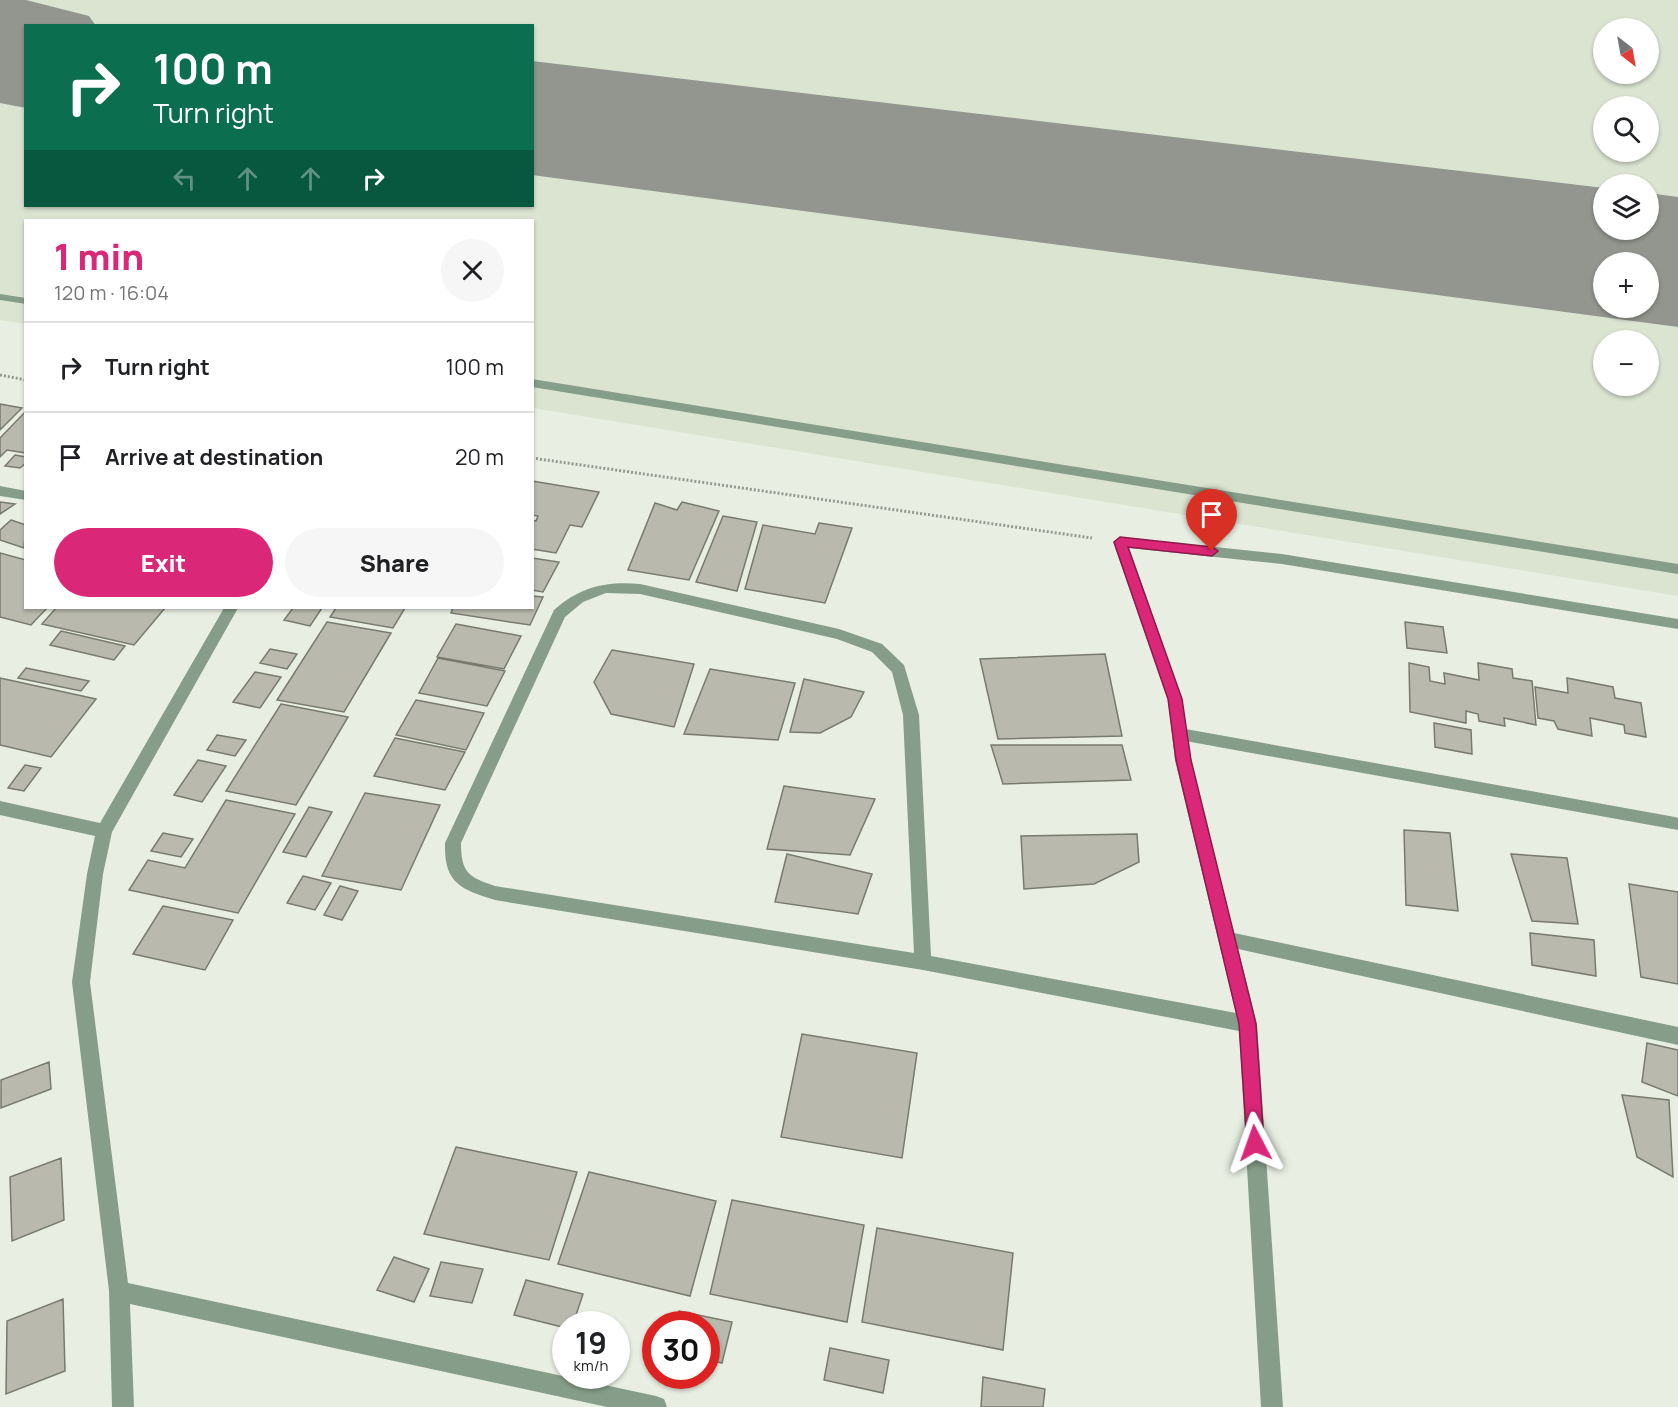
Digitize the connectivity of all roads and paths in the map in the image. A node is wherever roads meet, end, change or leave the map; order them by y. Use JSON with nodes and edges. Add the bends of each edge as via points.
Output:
{"nodes":[{"id":1,"x":0,"y":297,"type":"edge"},
{"id":2,"x":24,"y":301,"type":"edge"},
{"id":3,"x":0,"y":375,"type":"edge"},
{"id":4,"x":24,"y":380,"type":"edge"},
{"id":5,"x":534,"y":383,"type":"edge"},
{"id":6,"x":534,"y":458,"type":"edge"},
{"id":7,"x":0,"y":491,"type":"edge"},
{"id":8,"x":24,"y":496,"type":"edge"},
{"id":9,"x":1120,"y":542,"type":"junction"},
{"id":10,"x":1678,"y":569,"type":"edge"},
{"id":11,"x":230,"y":609,"type":"edge"},
{"id":12,"x":1678,"y":624,"type":"edge"},
{"id":13,"x":1180,"y":734,"type":"junction"},
{"id":14,"x":0,"y":808,"type":"edge"},
{"id":15,"x":1675,"y":824,"type":"dead end"},
{"id":16,"x":104,"y":831,"type":"junction"},
{"id":17,"x":1226,"y":939,"type":"junction"},
{"id":18,"x":923,"y":962,"type":"junction"},
{"id":19,"x":1248,"y":1024,"type":"junction"},
{"id":20,"x":1678,"y":1036,"type":"edge"},
{"id":21,"x":119,"y":1291,"type":"junction"},
{"id":22,"x":123,"y":1407,"type":"edge"},
{"id":23,"x":656,"y":1407,"type":"edge"},
{"id":24,"x":1274,"y":1407,"type":"edge"}],
"edges":[{"from":1,"to":2,"type":"street"},
{"from":3,"to":4,"type":"path"},
{"from":5,"to":10,"type":"street"},
{"from":6,"to":9,"type":"path"},
{"from":7,"to":8,"type":"street"},
{"from":9,"to":12,"type":"street","via":[[1282,559]]},
{"from":9,"to":13,"type":"street","via":[[1175,699]]},
{"from":11,"to":16,"type":"street"},
{"from":13,"to":15,"type":"street"},
{"from":13,"to":17,"type":"street"},
{"from":14,"to":16,"type":"street"},
{"from":16,"to":21,"type":"street","via":[[81,982]]},
{"from":17,"to":19,"type":"street"},
{"from":17,"to":20,"type":"street"},
{"from":18,"to":18,"type":"street","via":[[911,715],[899,669],[877,648],[839,634],[640,589],[612,586],[571,601],[549,632],[453,843],[456,873],[468,885],[495,893]]},
{"from":18,"to":19,"type":"street"},
{"from":19,"to":24,"type":"street"},
{"from":21,"to":22,"type":"street"},
{"from":21,"to":23,"type":"street"}]}
